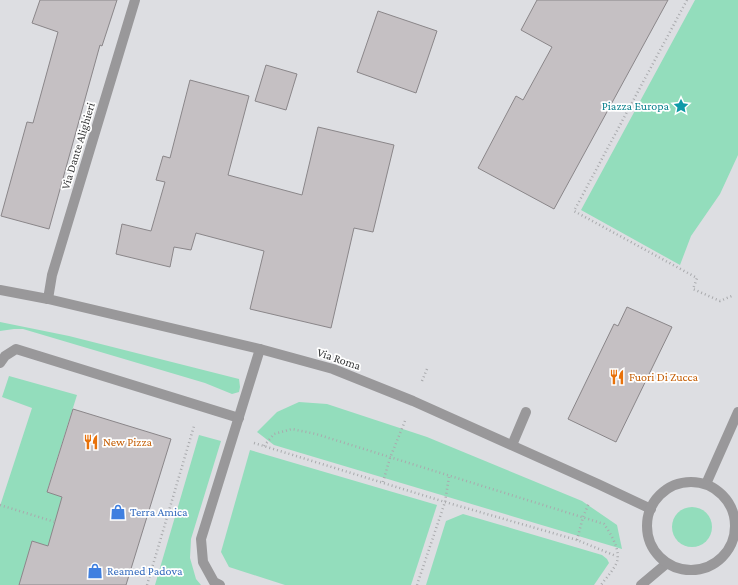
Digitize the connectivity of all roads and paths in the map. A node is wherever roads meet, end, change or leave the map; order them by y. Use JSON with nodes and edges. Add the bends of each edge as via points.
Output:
{"nodes":[{"id":1,"x":135,"y":0,"type":"edge"},
{"id":2,"x":687,"y":0,"type":"edge"},
{"id":3,"x":0,"y":290,"type":"edge"},
{"id":4,"x":734,"y":295,"type":"dead end"},
{"id":5,"x":48,"y":299,"type":"junction"},
{"id":6,"x":260,"y":349,"type":"junction"},
{"id":7,"x":0,"y":363,"type":"edge"},
{"id":8,"x":427,"y":369,"type":"dead end"},
{"id":9,"x":413,"y":401,"type":"junction"},
{"id":10,"x":526,"y":412,"type":"dead end"},
{"id":11,"x":738,"y":412,"type":"edge"},
{"id":12,"x":239,"y":418,"type":"junction"},
{"id":13,"x":194,"y":424,"type":"dead end"},
{"id":14,"x":512,"y":445,"type":"junction"},
{"id":15,"x":390,"y":458,"type":"junction"},
{"id":16,"x":449,"y":476,"type":"junction"},
{"id":17,"x":383,"y":482,"type":"junction"},
{"id":18,"x":706,"y":484,"type":"junction"},
{"id":19,"x":445,"y":502,"type":"junction"},
{"id":20,"x":0,"y":505,"type":"edge"},
{"id":21,"x":650,"y":509,"type":"junction"},
{"id":22,"x":55,"y":522,"type":"dead end"},
{"id":23,"x":734,"y":549,"type":"edge"},
{"id":24,"x":616,"y":556,"type":"junction"},
{"id":25,"x":666,"y":564,"type":"junction"},
{"id":26,"x":147,"y":585,"type":"edge"},
{"id":27,"x":220,"y":585,"type":"edge"},
{"id":28,"x":417,"y":585,"type":"edge"},
{"id":29,"x":601,"y":585,"type":"edge"},
{"id":30,"x":641,"y":585,"type":"edge"}],
"edges":[{"from":1,"to":5,"type":"street","name":"Via Dante Alighieri","via":[[52,275]]},
{"from":2,"to":4,"type":"path","via":[[574,212],[696,278],[693,289],[720,301]]},
{"from":3,"to":5,"type":"street","name":"Via Roma"},
{"from":5,"to":6,"type":"street","name":"Via Roma"},
{"from":6,"to":9,"type":"street","name":"Via Roma","via":[[334,370]]},
{"from":6,"to":12,"type":"street"},
{"from":7,"to":12,"type":"street","via":[[16,349]]},
{"from":8,"to":9,"type":"path"},
{"from":9,"to":14,"type":"street","name":"Via Roma"},
{"from":9,"to":15,"type":"path"},
{"from":10,"to":14,"type":"street"},
{"from":11,"to":18,"type":"street"},
{"from":12,"to":27,"type":"street","via":[[201,539],[203,562],[214,582]]},
{"from":13,"to":26,"type":"path"},
{"from":14,"to":21,"type":"street","name":"Via Roma"},
{"from":15,"to":16,"type":"path"},
{"from":15,"to":17,"type":"path"},
{"from":15,"to":17,"type":"path","via":[[316,434],[292,429],[274,434],[264,446]]},
{"from":16,"to":19,"type":"path"},
{"from":16,"to":24,"type":"path","via":[[604,524],[617,549]]},
{"from":17,"to":19,"type":"path"},
{"from":18,"to":21,"type":"street","via":[[692,482],[667,489]]},
{"from":18,"to":23,"type":"street","via":[[719,491],[729,503],[735,518]]},
{"from":19,"to":24,"type":"path","via":[[578,540]]},
{"from":19,"to":28,"type":"path"},
{"from":20,"to":22,"type":"path"},
{"from":21,"to":25,"type":"street","via":[[647,524],[649,539],[656,553]]},
{"from":23,"to":25,"type":"street","via":[[709,567],[695,571],[680,570]]},
{"from":24,"to":29,"type":"path","via":[[617,563]]},
{"from":25,"to":30,"type":"street"}]}
